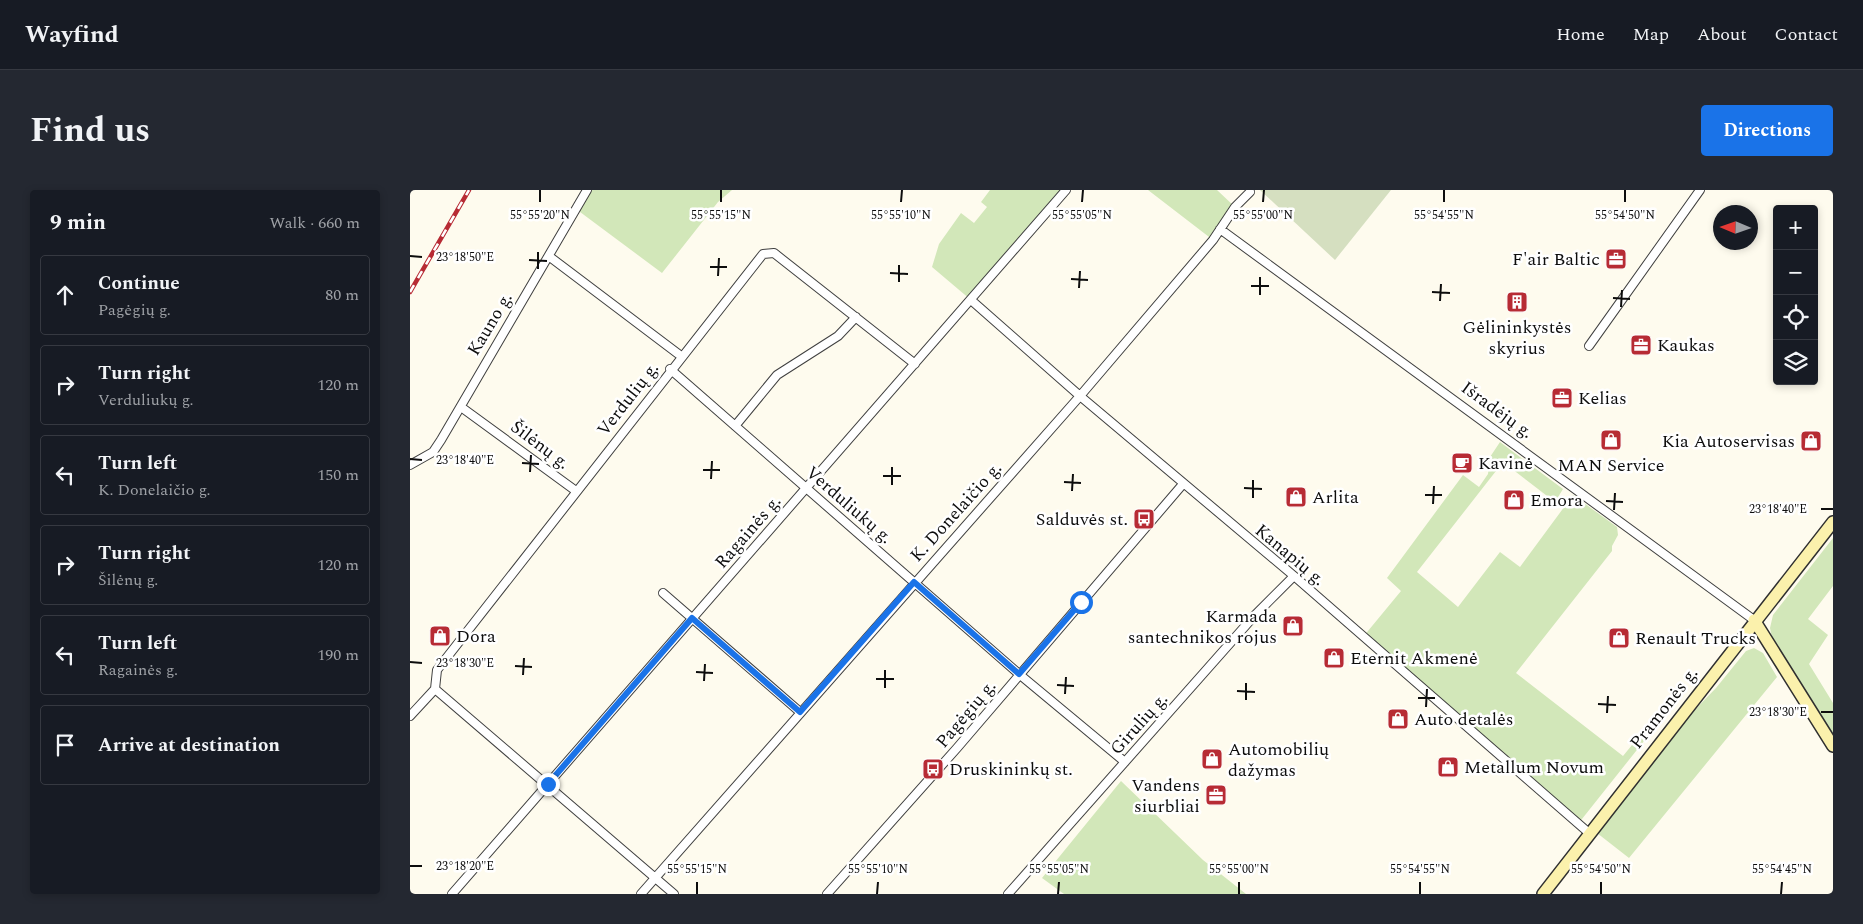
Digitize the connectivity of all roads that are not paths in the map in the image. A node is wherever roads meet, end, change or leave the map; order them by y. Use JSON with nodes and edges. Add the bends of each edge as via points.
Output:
{"nodes":[{"id":1,"x":587,"y":190,"type":"edge"},
{"id":2,"x":1066,"y":190,"type":"edge"},
{"id":3,"x":1700,"y":190,"type":"edge"},
{"id":4,"x":1250,"y":192,"type":"dead end"},
{"id":5,"x":1220,"y":229,"type":"junction"},
{"id":6,"x":550,"y":257,"type":"junction"},
{"id":7,"x":972,"y":300,"type":"junction"},
{"id":8,"x":856,"y":317,"type":"junction"},
{"id":9,"x":1590,"y":346,"type":"dead end"},
{"id":10,"x":681,"y":356,"type":"junction"},
{"id":11,"x":914,"y":364,"type":"junction"},
{"id":12,"x":670,"y":369,"type":"junction"},
{"id":13,"x":1080,"y":396,"type":"junction"},
{"id":14,"x":461,"y":407,"type":"junction"},
{"id":15,"x":735,"y":426,"type":"junction"},
{"id":16,"x":410,"y":465,"type":"edge"},
{"id":17,"x":1183,"y":484,"type":"junction"},
{"id":18,"x":806,"y":487,"type":"junction"},
{"id":19,"x":576,"y":490,"type":"junction"},
{"id":20,"x":1833,"y":522,"type":"edge"},
{"id":21,"x":1294,"y":576,"type":"junction"},
{"id":22,"x":914,"y":582,"type":"junction"},
{"id":23,"x":663,"y":593,"type":"dead end"},
{"id":24,"x":692,"y":618,"type":"junction"},
{"id":25,"x":1754,"y":620,"type":"junction"},
{"id":26,"x":1019,"y":674,"type":"junction"},
{"id":27,"x":435,"y":689,"type":"junction"},
{"id":28,"x":800,"y":712,"type":"junction"},
{"id":29,"x":410,"y":716,"type":"edge"},
{"id":30,"x":1833,"y":746,"type":"edge"},
{"id":31,"x":1125,"y":762,"type":"junction"},
{"id":32,"x":548,"y":784,"type":"junction"},
{"id":33,"x":1589,"y":833,"type":"junction"},
{"id":34,"x":655,"y":878,"type":"junction"},
{"id":35,"x":452,"y":894,"type":"edge"},
{"id":36,"x":641,"y":894,"type":"edge"},
{"id":37,"x":674,"y":894,"type":"edge"},
{"id":38,"x":827,"y":894,"type":"edge"},
{"id":39,"x":1008,"y":894,"type":"edge"},
{"id":40,"x":1543,"y":894,"type":"edge"}],
"edges":[{"from":1,"to":6,"type":"street","name":"Kauno g."},
{"from":2,"to":7,"type":"street","name":"Ragainės g."},
{"from":3,"to":9,"type":"street"},
{"from":4,"to":5,"type":"street","name":"K. Donelaičio g."},
{"from":5,"to":13,"type":"street","name":"K. Donelaičio g."},
{"from":5,"to":25,"type":"street","name":"Išradėjų g."},
{"from":6,"to":10,"type":"street"},
{"from":6,"to":14,"type":"street","name":"Kauno g."},
{"from":7,"to":11,"type":"street","name":"Ragainės g."},
{"from":7,"to":13,"type":"street","name":"Kanapių g."},
{"from":8,"to":10,"type":"street","name":"Verdulių g.","via":[[774,253],[767,252]]},
{"from":8,"to":11,"type":"street","name":"Verdulių g."},
{"from":8,"to":15,"type":"street","via":[[838,336],[777,375]]},
{"from":10,"to":12,"type":"street","name":"Verdulių g."},
{"from":11,"to":18,"type":"street","name":"Ragainės g."},
{"from":12,"to":15,"type":"street","name":"Verduliukų g."},
{"from":12,"to":19,"type":"street","name":"Verdulių g."},
{"from":13,"to":17,"type":"street","name":"Kanapių g."},
{"from":13,"to":22,"type":"street","name":"K. Donelaičio g."},
{"from":14,"to":16,"type":"street","name":"Kauno g.","via":[[433,452]]},
{"from":14,"to":19,"type":"street","name":"Šilėnų g."},
{"from":15,"to":18,"type":"street","name":"Verduliukų g."},
{"from":17,"to":21,"type":"street","name":"Kanapių g."},
{"from":17,"to":26,"type":"street","name":"Pagėgių g."},
{"from":18,"to":22,"type":"street","name":"Verduliukų g."},
{"from":18,"to":24,"type":"street","name":"Ragainės g."},
{"from":19,"to":27,"type":"street","name":"Verdulių g.","via":[[437,670]]},
{"from":20,"to":25,"type":"main road","name":"Pramonės g."},
{"from":21,"to":31,"type":"street","name":"Girulių g.","via":[[1255,615]]},
{"from":21,"to":33,"type":"street","name":"Kanapių g."},
{"from":22,"to":26,"type":"street","name":"Verduliukų g."},
{"from":22,"to":28,"type":"street","name":"K. Donelaičio g."},
{"from":23,"to":24,"type":"street"},
{"from":24,"to":28,"type":"street"},
{"from":24,"to":32,"type":"street","name":"Ragainės g."},
{"from":25,"to":30,"type":"main road","name":"Išradėjų g."},
{"from":25,"to":33,"type":"main road","name":"Pramonės g."},
{"from":26,"to":31,"type":"street","name":"Verduliukų g."},
{"from":26,"to":38,"type":"street","name":"Pagėgių g."},
{"from":27,"to":29,"type":"street","name":"Verdulių g."},
{"from":27,"to":32,"type":"street"},
{"from":28,"to":34,"type":"street","name":"K. Donelaičio g."},
{"from":31,"to":39,"type":"street","name":"Girulių g."},
{"from":32,"to":34,"type":"street"},
{"from":32,"to":35,"type":"street","name":"Ragainės g."},
{"from":33,"to":40,"type":"main road","name":"Pramonės g."},
{"from":34,"to":36,"type":"street","name":"K. Donelaičio g."},
{"from":34,"to":37,"type":"street"}]}
